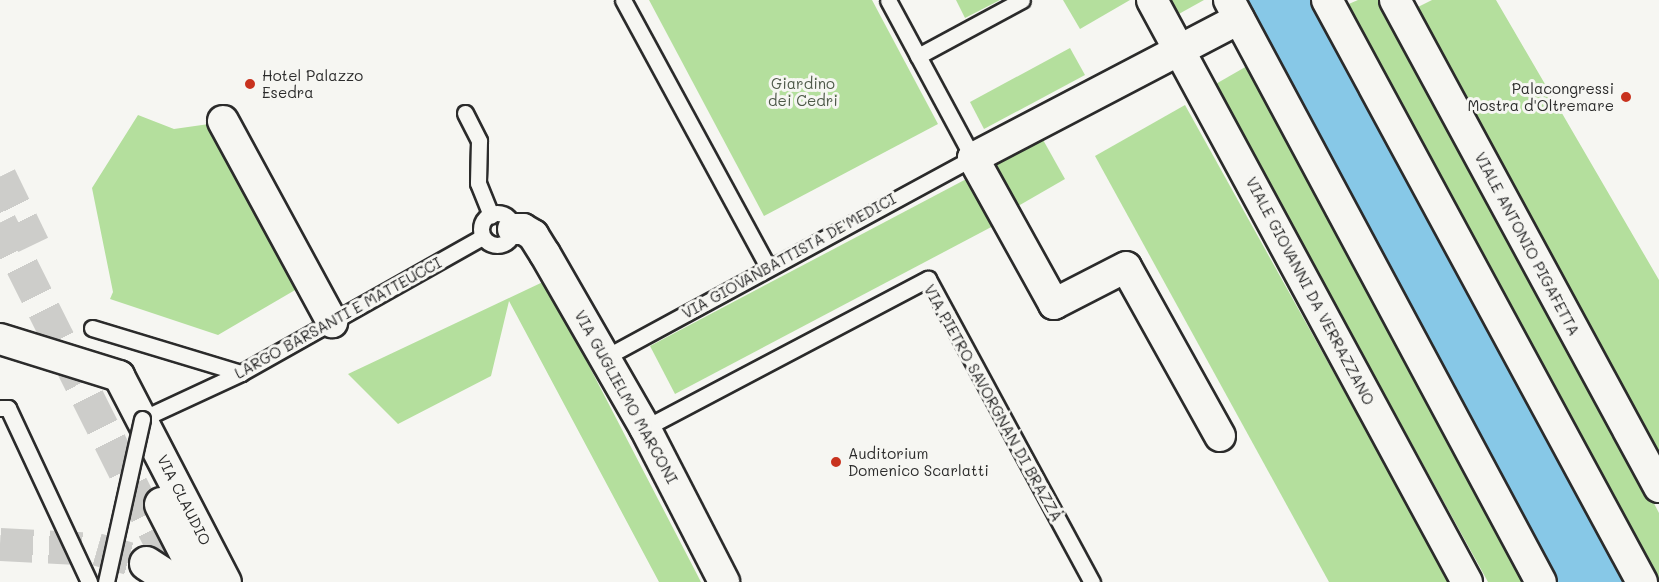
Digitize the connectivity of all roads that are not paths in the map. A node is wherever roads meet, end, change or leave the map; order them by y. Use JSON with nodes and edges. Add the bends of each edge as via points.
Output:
{"nodes":[{"id":1,"x":623,"y":0,"type":"edge"},
{"id":2,"x":888,"y":0,"type":"edge"},
{"id":3,"x":1022,"y":0,"type":"edge"},
{"id":4,"x":1152,"y":0,"type":"edge"},
{"id":5,"x":1327,"y":0,"type":"edge"},
{"id":6,"x":1395,"y":0,"type":"edge"},
{"id":7,"x":1234,"y":9,"type":"edge"},
{"id":8,"x":1180,"y":52,"type":"junction"},
{"id":9,"x":918,"y":56,"type":"junction"},
{"id":10,"x":465,"y":112,"type":"dead end"},
{"id":11,"x":223,"y":121,"type":"dead end"},
{"id":12,"x":973,"y":158,"type":"junction"},
{"id":13,"x":502,"y":222,"type":"junction"},
{"id":14,"x":483,"y":237,"type":"junction"},
{"id":15,"x":768,"y":267,"type":"junction"},
{"id":16,"x":332,"y":322,"type":"junction"},
{"id":17,"x":92,"y":328,"type":"dead end"},
{"id":18,"x":0,"y":339,"type":"edge"},
{"id":19,"x":606,"y":357,"type":"junction"},
{"id":20,"x":241,"y":373,"type":"junction"},
{"id":21,"x":0,"y":408,"type":"edge"},
{"id":22,"x":142,"y":419,"type":"junction"},
{"id":23,"x":645,"y":428,"type":"junction"},
{"id":24,"x":1220,"y":436,"type":"dead end"},
{"id":25,"x":1659,"y":487,"type":"edge"},
{"id":26,"x":161,"y":504,"type":"dead end"},
{"id":27,"x":146,"y":563,"type":"tunnel mouth"},
{"id":28,"x":89,"y":582,"type":"edge"},
{"id":29,"x":106,"y":582,"type":"edge"},
{"id":30,"x":175,"y":582,"type":"edge"},
{"id":31,"x":201,"y":582,"type":"edge"},
{"id":32,"x":226,"y":582,"type":"edge"},
{"id":33,"x":724,"y":582,"type":"edge"},
{"id":34,"x":1092,"y":582,"type":"edge"},
{"id":35,"x":1467,"y":582,"type":"edge"},
{"id":36,"x":1541,"y":582,"type":"edge"},
{"id":37,"x":1642,"y":582,"type":"edge"}],
"edges":[{"from":1,"to":15,"type":"lane"},
{"from":2,"to":9,"type":"lane"},
{"from":3,"to":9,"type":"lane"},
{"from":4,"to":8,"type":"street","name":"VIALE GIOVANNI DA VERRAZZANO"},
{"from":5,"to":37,"type":"street"},
{"from":6,"to":25,"type":"street","name":"VIALE ANTONIO PIGAFETTA"},
{"from":7,"to":8,"type":"street"},
{"from":7,"to":36,"type":"street"},
{"from":8,"to":12,"type":"street"},
{"from":8,"to":35,"type":"street","name":"VIALE GIOVANNI DA VERRAZZANO"},
{"from":9,"to":12,"type":"lane"},
{"from":10,"to":13,"type":"lane","via":[[479,141],[478,183]]},
{"from":11,"to":16,"type":"street"},
{"from":12,"to":15,"type":"lane","name":"VIA GIOVANBATTISTA DE'MEDICI"},
{"from":12,"to":24,"type":"street","via":[[1054,304],[1126,267]]},
{"from":13,"to":14,"type":"lane","via":[[481,226]]},
{"from":13,"to":14,"type":"lane","via":[[510,238],[501,244],[490,244]]},
{"from":13,"to":19,"type":"street","name":"VIA GUGLIELMO MARCONI","via":[[533,235]]},
{"from":14,"to":16,"type":"lane","name":"LARGO BARSANTI E MATTEUCCI"},
{"from":15,"to":19,"type":"lane","name":"VIA GIOVANBATTISTA DE'MEDICI"},
{"from":16,"to":20,"type":"lane","name":"LARGO BARSANTI E MATTEUCCI"},
{"from":17,"to":20,"type":"lane"},
{"from":18,"to":22,"type":"street","name":"VIA CLAUDIO","via":[[119,376]]},
{"from":19,"to":23,"type":"street","name":"VIA GUGLIELMO MARCONI"},
{"from":20,"to":22,"type":"lane","name":"LARGO BARSANTI E MATTEUCCI"},
{"from":21,"to":28,"type":"lane","bridge":true,"via":[[8,408]]},
{"from":22,"to":29,"type":"lane","bridge":true},
{"from":22,"to":32,"type":"street","name":"VIA CLAUDIO"},
{"from":23,"to":33,"type":"street","name":"VIA GUGLIELMO MARCONI"},
{"from":23,"to":34,"type":"lane","name":"VIA PIETRO SAVORGNAN DI BRAZZÀ","via":[[928,279]]},
{"from":26,"to":31,"type":"main road","name":"VIA CLAUDIO"},
{"from":27,"to":30,"type":"main road"}]}
